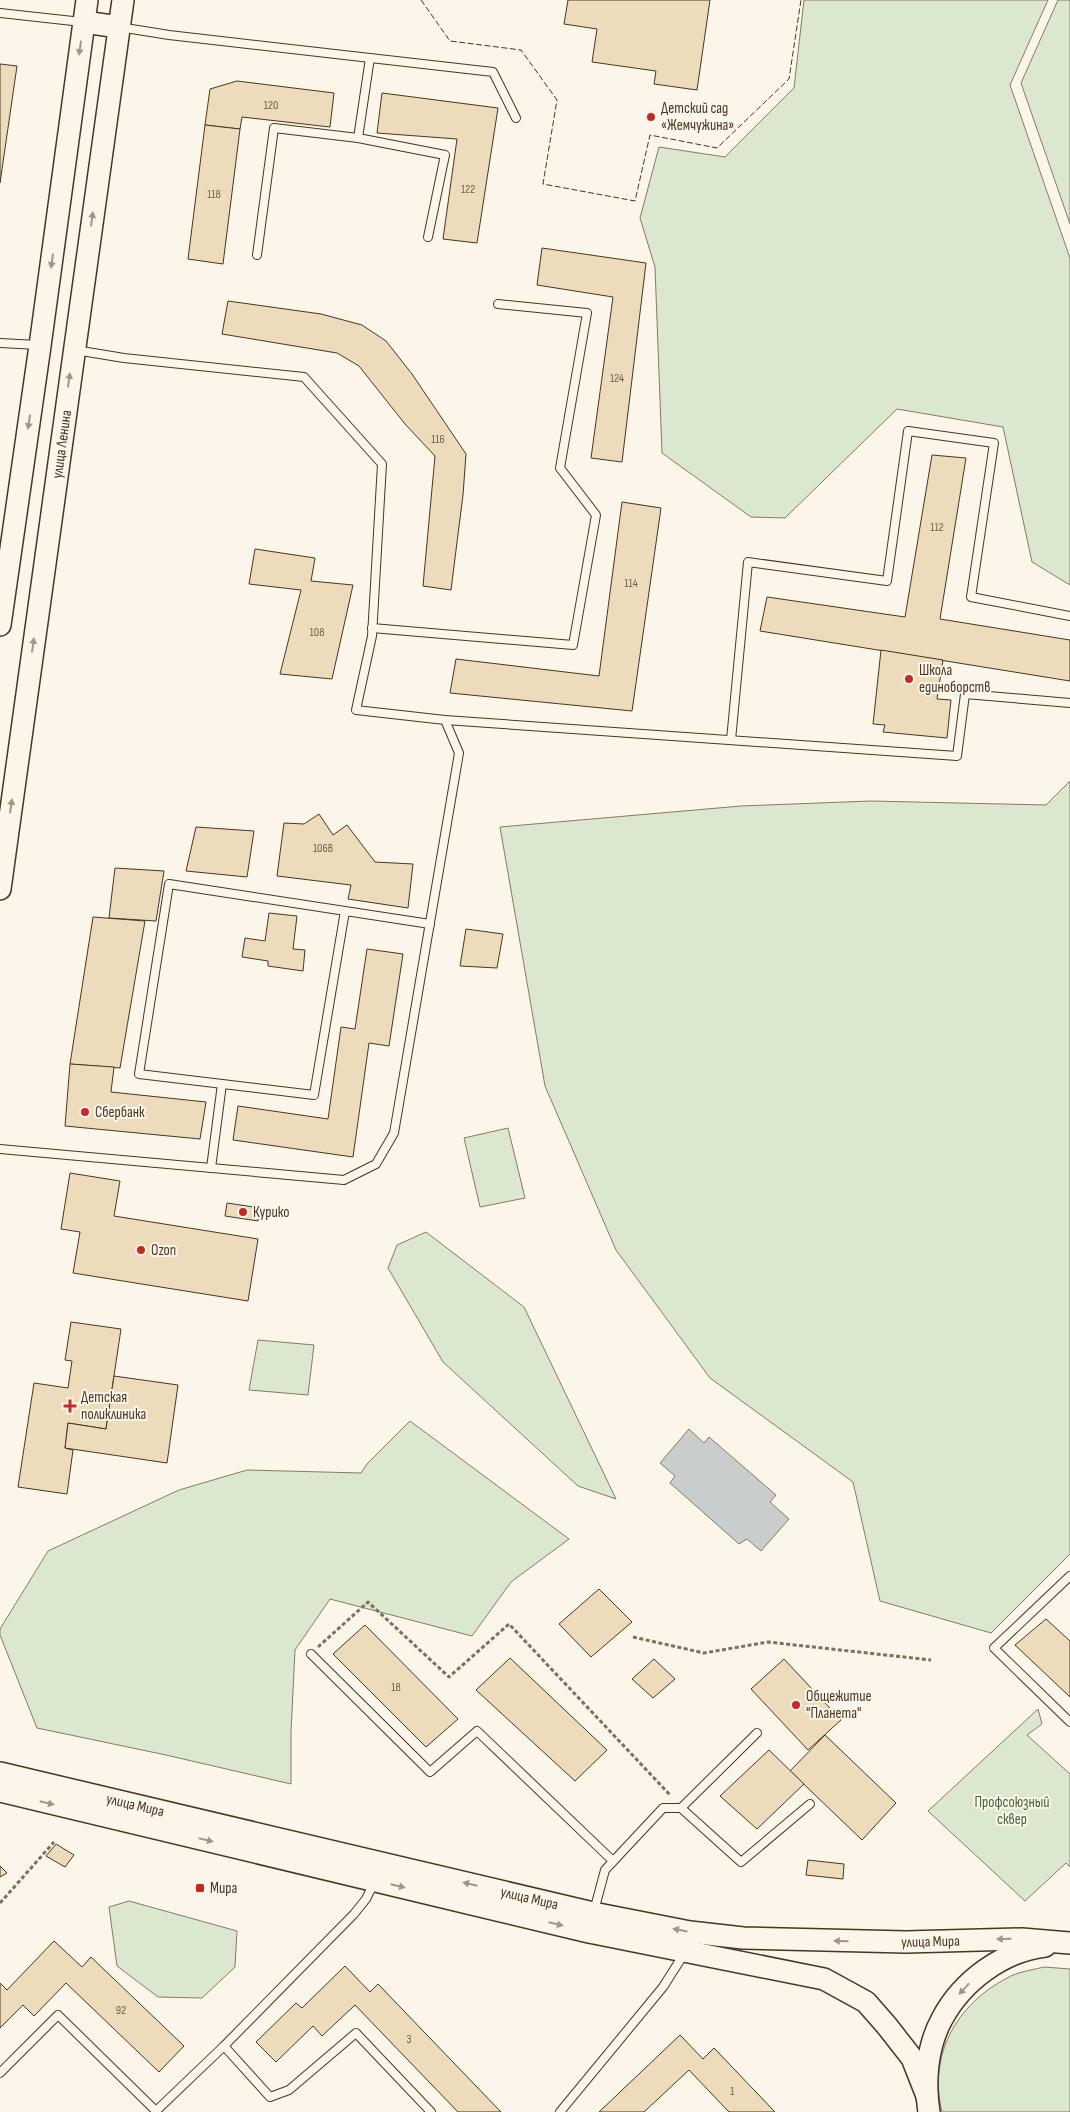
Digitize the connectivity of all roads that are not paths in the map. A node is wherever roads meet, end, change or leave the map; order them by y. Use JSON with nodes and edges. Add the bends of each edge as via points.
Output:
{"nodes":[{"id":1,"x":87,"y":0,"type":"edge"},
{"id":2,"x":123,"y":0,"type":"edge"},
{"id":3,"x":0,"y":13,"type":"edge"},
{"id":4,"x":84,"y":22,"type":"junction"},
{"id":5,"x":119,"y":27,"type":"junction"},
{"id":6,"x":370,"y":58,"type":"junction"},
{"id":7,"x":516,"y":118,"type":"dead end"},
{"id":8,"x":358,"y":138,"type":"junction"},
{"id":9,"x":428,"y":237,"type":"dead end"},
{"id":10,"x":256,"y":254,"type":"dead end"},
{"id":11,"x":498,"y":304,"type":"dead end"},
{"id":12,"x":0,"y":343,"type":"edge"},
{"id":13,"x":40,"y":346,"type":"junction"},
{"id":14,"x":74,"y":350,"type":"junction"},
{"id":15,"x":1070,"y":616,"type":"edge"},
{"id":16,"x":0,"y":626,"type":"edge"},
{"id":17,"x":372,"y":628,"type":"junction"},
{"id":18,"x":1070,"y":703,"type":"edge"},
{"id":19,"x":445,"y":720,"type":"junction"},
{"id":20,"x":731,"y":740,"type":"junction"},
{"id":21,"x":2,"y":855,"type":"edge"},
{"id":22,"x":0,"y":889,"type":"edge"},
{"id":23,"x":345,"y":911,"type":"junction"},
{"id":24,"x":430,"y":924,"type":"junction"},
{"id":25,"x":222,"y":1084,"type":"junction"},
{"id":26,"x":0,"y":1148,"type":"edge"},
{"id":27,"x":211,"y":1168,"type":"junction"},
{"id":28,"x":1070,"y":1576,"type":"edge"},
{"id":29,"x":311,"y":1654,"type":"road end"},
{"id":30,"x":1070,"y":1722,"type":"edge"},
{"id":31,"x":757,"y":1733,"type":"dead end"},
{"id":32,"x":0,"y":1773,"type":"edge"},
{"id":33,"x":0,"y":1792,"type":"edge"},
{"id":34,"x":810,"y":1804,"type":"dead end"},
{"id":35,"x":681,"y":1808,"type":"junction"},
{"id":36,"x":614,"y":1861,"type":"junction"},
{"id":37,"x":378,"y":1872,"type":"junction"},
{"id":38,"x":591,"y":1923,"type":"junction"},
{"id":39,"x":1070,"y":1943,"type":"edge"},
{"id":40,"x":685,"y":1952,"type":"junction"},
{"id":41,"x":224,"y":2046,"type":"junction"},
{"id":42,"x":0,"y":2073,"type":"edge"},
{"id":43,"x":928,"y":2104,"type":"edge"},
{"id":44,"x":156,"y":2111,"type":"edge"},
{"id":45,"x":430,"y":2112,"type":"edge"},
{"id":46,"x":560,"y":2112,"type":"edge"}],
"edges":[{"from":1,"to":4,"type":"main road"},
{"from":2,"to":5,"type":"main road","name":"улица Ленина"},
{"from":3,"to":4,"type":"lane"},
{"from":4,"to":5,"type":"main road"},
{"from":4,"to":13,"type":"main road","one_way":true},
{"from":5,"to":6,"type":"lane"},
{"from":14,"to":5,"type":"main road","name":"улица Ленина","one_way":true},
{"from":6,"to":7,"type":"lane","via":[[493,72]]},
{"from":6,"to":8,"type":"lane"},
{"from":8,"to":9,"type":"lane","via":[[444,155]]},
{"from":8,"to":10,"type":"lane","via":[[274,128]]},
{"from":11,"to":17,"type":"lane","via":[[587,313],[560,468],[596,515],[573,645]]},
{"from":12,"to":13,"type":"lane"},
{"from":13,"to":14,"type":"main road"},
{"from":13,"to":16,"type":"main road","one_way":true},
{"from":14,"to":17,"type":"lane","via":[[304,377],[382,464]]},
{"from":21,"to":14,"type":"main road","name":"улица Ленина","one_way":true},
{"from":15,"to":20,"type":"lane","via":[[971,597],[994,443],[908,430],[887,581],[748,562]]},
{"from":17,"to":19,"type":"lane","via":[[356,710]]},
{"from":18,"to":20,"type":"lane","via":[[965,694],[957,756]]},
{"from":19,"to":20,"type":"lane"},
{"from":19,"to":24,"type":"lane","via":[[459,753]]},
{"from":21,"to":22,"type":"main road","name":"улица Ленина"},
{"from":23,"to":24,"type":"lane"},
{"from":23,"to":25,"type":"lane","via":[[314,1095]]},
{"from":23,"to":25,"type":"lane","via":[[169,884],[140,1074]]},
{"from":24,"to":27,"type":"lane","via":[[394,1133],[376,1164],[344,1180]]},
{"from":25,"to":27,"type":"lane"},
{"from":26,"to":27,"type":"lane"},
{"from":28,"to":30,"type":"lane","via":[[994,1648]]},
{"from":29,"to":36,"type":"lane","via":[[430,1772],[477,1731]]},
{"from":31,"to":35,"type":"lane"},
{"from":32,"to":37,"type":"main road","name":"улица Мира"},
{"from":33,"to":37,"type":"main road","name":"улица Мира","one_way":true},
{"from":34,"to":35,"type":"lane","via":[[740,1862]]},
{"from":35,"to":36,"type":"lane","via":[[663,1808]]},
{"from":36,"to":38,"type":"lane","via":[[605,1870]]},
{"from":37,"to":38,"type":"main road","name":"улица Мира"},
{"from":37,"to":41,"type":"lane","via":[[366,1899],[354,1914]]},
{"from":39,"to":38,"type":"main road","name":"улица Мира","one_way":true,"via":[[1022,1939],[906,1942],[743,1938]]},
{"from":38,"to":40,"type":"main road","name":"улица Мира"},
{"from":39,"to":43,"type":"main road","one_way":true,"via":[[1033,1948],[996,1962],[965,1987],[942,2019],[929,2056]]},
{"from":40,"to":43,"type":"main road","name":"улица Мира","via":[[824,1979],[866,2002],[912,2058]]},
{"from":40,"to":46,"type":"lane","via":[[663,1988]]},
{"from":41,"to":44,"type":"lane"},
{"from":41,"to":45,"type":"lane","via":[[270,2097],[289,2090],[356,2032]]},
{"from":42,"to":44,"type":"lane","via":[[58,2015]]}]}
